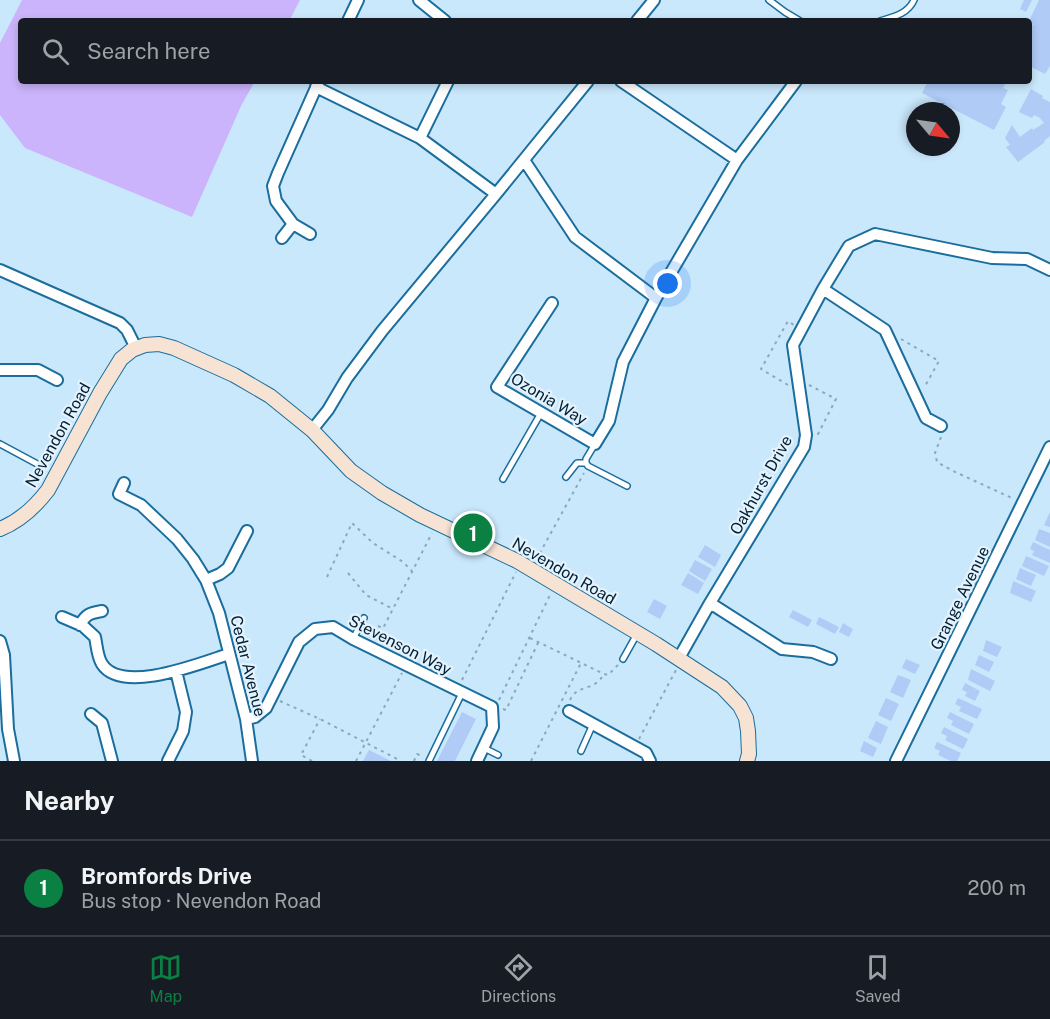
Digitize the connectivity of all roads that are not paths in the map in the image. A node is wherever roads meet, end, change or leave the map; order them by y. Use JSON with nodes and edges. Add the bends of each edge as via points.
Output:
{"nodes":[{"id":1,"x":358,"y":0,"type":"edge"},
{"id":2,"x":419,"y":0,"type":"edge"},
{"id":3,"x":654,"y":0,"type":"edge"},
{"id":4,"x":769,"y":0,"type":"edge"},
{"id":5,"x":914,"y":0,"type":"edge"},
{"id":6,"x":349,"y":18,"type":"edge"},
{"id":7,"x":441,"y":18,"type":"edge"},
{"id":8,"x":639,"y":18,"type":"edge"},
{"id":9,"x":795,"y":18,"type":"edge"},
{"id":10,"x":888,"y":18,"type":"edge"},
{"id":11,"x":317,"y":84,"type":"edge"},
{"id":12,"x":447,"y":84,"type":"edge"},
{"id":13,"x":586,"y":84,"type":"edge"},
{"id":14,"x":625,"y":84,"type":"edge"},
{"id":15,"x":794,"y":84,"type":"edge"},
{"id":16,"x":420,"y":138,"type":"junction"},
{"id":17,"x":524,"y":160,"type":"junction"},
{"id":18,"x":737,"y":160,"type":"junction"},
{"id":19,"x":496,"y":194,"type":"junction"},
{"id":20,"x":293,"y":224,"type":"junction"},
{"id":21,"x":310,"y":234,"type":"dead end"},
{"id":22,"x":282,"y":238,"type":"dead end"},
{"id":23,"x":0,"y":270,"type":"edge"},
{"id":24,"x":1050,"y":270,"type":"edge"},
{"id":25,"x":823,"y":289,"type":"junction"},
{"id":26,"x":656,"y":298,"type":"junction"},
{"id":27,"x":552,"y":303,"type":"dead end"},
{"id":28,"x":136,"y":348,"type":"junction"},
{"id":29,"x":0,"y":370,"type":"edge"},
{"id":30,"x":57,"y":380,"type":"dead end"},
{"id":31,"x":541,"y":413,"type":"junction"},
{"id":32,"x":941,"y":426,"type":"road end"},
{"id":33,"x":312,"y":430,"type":"junction"},
{"id":34,"x":0,"y":444,"type":"edge"},
{"id":35,"x":595,"y":444,"type":"junction"},
{"id":36,"x":1049,"y":454,"type":"edge"},
{"id":37,"x":587,"y":464,"type":"junction"},
{"id":38,"x":41,"y":466,"type":"dead end"},
{"id":39,"x":566,"y":477,"type":"dead end"},
{"id":40,"x":503,"y":479,"type":"dead end"},
{"id":41,"x":124,"y":483,"type":"dead end"},
{"id":42,"x":627,"y":486,"type":"dead end"},
{"id":43,"x":0,"y":529,"type":"edge"},
{"id":44,"x":247,"y":531,"type":"dead end"},
{"id":45,"x":206,"y":580,"type":"junction"},
{"id":46,"x":710,"y":603,"type":"junction"},
{"id":47,"x":102,"y":611,"type":"dead end"},
{"id":48,"x":62,"y":618,"type":"dead end"},
{"id":49,"x":364,"y":618,"type":"dead end"},
{"id":50,"x":80,"y":625,"type":"junction"},
{"id":51,"x":638,"y":633,"type":"junction"},
{"id":52,"x":353,"y":639,"type":"junction"},
{"id":53,"x":0,"y":641,"type":"edge"},
{"id":54,"x":230,"y":654,"type":"junction"},
{"id":55,"x":623,"y":659,"type":"road end"},
{"id":56,"x":681,"y":659,"type":"junction"},
{"id":57,"x":831,"y":659,"type":"dead end"},
{"id":58,"x":176,"y":670,"type":"junction"},
{"id":59,"x":459,"y":692,"type":"junction"},
{"id":60,"x":569,"y":711,"type":"road end"},
{"id":61,"x":91,"y":714,"type":"dead end"},
{"id":62,"x":246,"y":719,"type":"junction"},
{"id":63,"x":593,"y":724,"type":"junction"},
{"id":64,"x":484,"y":748,"type":"junction"},
{"id":65,"x":581,"y":751,"type":"dead end"},
{"id":66,"x":498,"y":755,"type":"dead end"},
{"id":67,"x":430,"y":760,"type":"edge"},
{"id":68,"x":14,"y":761,"type":"edge"},
{"id":69,"x":112,"y":761,"type":"edge"},
{"id":70,"x":168,"y":761,"type":"edge"},
{"id":71,"x":252,"y":761,"type":"edge"},
{"id":72,"x":477,"y":761,"type":"edge"},
{"id":73,"x":650,"y":761,"type":"edge"},
{"id":74,"x":747,"y":761,"type":"edge"},
{"id":75,"x":896,"y":761,"type":"edge"}],
"edges":[{"from":1,"to":6,"type":"street"},
{"from":2,"to":7,"type":"street"},
{"from":3,"to":8,"type":"street"},
{"from":4,"to":9,"type":"lane"},
{"from":5,"to":10,"type":"lane","via":[[906,11]]},
{"from":11,"to":16,"type":"street"},
{"from":11,"to":20,"type":"street","via":[[273,186],[276,201]]},
{"from":12,"to":16,"type":"street"},
{"from":13,"to":17,"type":"street"},
{"from":14,"to":18,"type":"street"},
{"from":15,"to":18,"type":"street","name":"Ozonia Way"},
{"from":16,"to":19,"type":"street"},
{"from":17,"to":19,"type":"street"},
{"from":17,"to":26,"type":"street","via":[[575,237]]},
{"from":18,"to":26,"type":"street","name":"Ozonia Way"},
{"from":19,"to":33,"type":"street","via":[[382,332]]},
{"from":20,"to":21,"type":"street"},
{"from":20,"to":22,"type":"street"},
{"from":23,"to":28,"type":"street","via":[[120,323]]},
{"from":24,"to":25,"type":"street","name":"Oakhurst Drive","via":[[1027,259],[992,258],[875,234],[849,246]]},
{"from":25,"to":32,"type":"street","via":[[885,330],[926,418]]},
{"from":25,"to":46,"type":"street","name":"Oakhurst Drive","via":[[793,345],[806,435],[804,447]]},
{"from":26,"to":35,"type":"street","name":"Ozonia Way","via":[[623,362],[609,421]]},
{"from":27,"to":31,"type":"street","name":"Ozonia Way","via":[[497,387]]},
{"from":28,"to":33,"type":"street","name":"Nevendon Road","via":[[151,344],[167,346],[227,372],[270,396]]},
{"from":28,"to":43,"type":"street","name":"Nevendon Road","via":[[116,366],[42,498],[24,516]]},
{"from":29,"to":30,"type":"street","via":[[38,370]]},
{"from":31,"to":35,"type":"street","name":"Ozonia Way"},
{"from":31,"to":40,"type":"lane"},
{"from":33,"to":51,"type":"street","name":"Nevendon Road","via":[[351,471],[382,494],[526,567]]},
{"from":34,"to":38,"type":"lane"},
{"from":35,"to":37,"type":"lane"},
{"from":36,"to":75,"type":"street","name":"Grange Avenue"},
{"from":37,"to":39,"type":"lane","via":[[577,463]]},
{"from":37,"to":42,"type":"lane"},
{"from":41,"to":45,"type":"street","name":"Cedar Avenue","via":[[119,494],[141,505],[177,540]]},
{"from":44,"to":45,"type":"street","via":[[228,568]]},
{"from":45,"to":54,"type":"street","name":"Cedar Avenue"},
{"from":46,"to":56,"type":"street","name":"Oakhurst Drive"},
{"from":46,"to":57,"type":"street","via":[[782,649],[813,652]]},
{"from":47,"to":50,"type":"street","via":[[88,614]]},
{"from":48,"to":50,"type":"street"},
{"from":49,"to":52,"type":"lane"},
{"from":50,"to":58,"type":"street","via":[[95,637],[102,665],[114,675],[146,677]]},
{"from":51,"to":55,"type":"lane"},
{"from":51,"to":56,"type":"street","name":"Nevendon Road"},
{"from":52,"to":59,"type":"street","name":"Stevenson Way"},
{"from":52,"to":62,"type":"street","name":"Stevenson Way","via":[[333,627],[315,629],[299,642],[266,708]]},
{"from":53,"to":68,"type":"street"},
{"from":54,"to":58,"type":"street"},
{"from":54,"to":62,"type":"street","name":"Cedar Avenue"},
{"from":56,"to":74,"type":"street","name":"Nevendon Road","via":[[722,687],[740,706],[748,730]]},
{"from":58,"to":70,"type":"street","via":[[186,712],[183,730]]},
{"from":59,"to":64,"type":"street","name":"Stevenson Way","via":[[492,707],[493,727]]},
{"from":59,"to":67,"type":"lane"},
{"from":60,"to":63,"type":"street"},
{"from":61,"to":69,"type":"street","via":[[102,723]]},
{"from":62,"to":71,"type":"street","name":"Cedar Avenue"},
{"from":63,"to":65,"type":"lane"},
{"from":63,"to":73,"type":"street","via":[[636,746]]},
{"from":64,"to":66,"type":"lane"},
{"from":64,"to":72,"type":"street","name":"Stevenson Way"}]}
